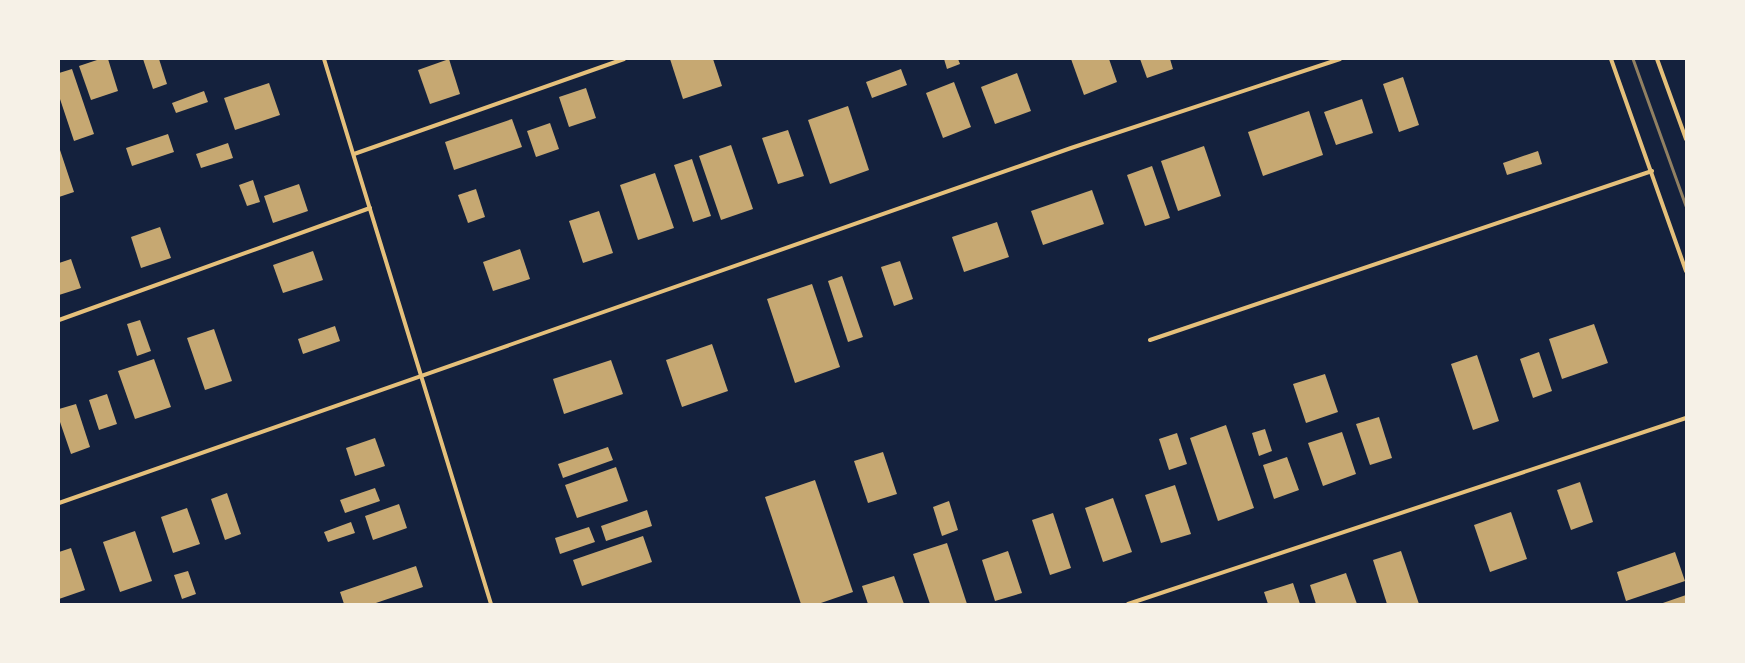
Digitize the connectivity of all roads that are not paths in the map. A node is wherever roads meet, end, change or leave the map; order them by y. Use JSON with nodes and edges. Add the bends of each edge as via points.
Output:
{"nodes":[{"id":1,"x":324,"y":59,"type":"edge"},
{"id":2,"x":624,"y":59,"type":"edge"},
{"id":3,"x":1340,"y":59,"type":"edge"},
{"id":4,"x":1611,"y":59,"type":"edge"},
{"id":5,"x":1657,"y":59,"type":"edge"},
{"id":6,"x":1686,"y":139,"type":"edge"},
{"id":7,"x":354,"y":154,"type":"junction"},
{"id":8,"x":1652,"y":171,"type":"junction"},
{"id":9,"x":370,"y":208,"type":"junction"},
{"id":10,"x":1686,"y":270,"type":"edge"},
{"id":11,"x":59,"y":320,"type":"edge"},
{"id":12,"x":1150,"y":340,"type":"dead end"},
{"id":13,"x":421,"y":376,"type":"junction"},
{"id":14,"x":1686,"y":418,"type":"edge"},
{"id":15,"x":59,"y":503,"type":"edge"},
{"id":16,"x":491,"y":604,"type":"edge"},
{"id":17,"x":1128,"y":604,"type":"edge"}],
"edges":[{"from":1,"to":7,"type":"street"},
{"from":2,"to":7,"type":"street"},
{"from":3,"to":13,"type":"street","via":[[1071,148]]},
{"from":4,"to":8,"type":"street"},
{"from":5,"to":6,"type":"street"},
{"from":7,"to":9,"type":"street"},
{"from":8,"to":10,"type":"street"},
{"from":8,"to":12,"type":"street"},
{"from":9,"to":11,"type":"street"},
{"from":9,"to":13,"type":"street"},
{"from":13,"to":15,"type":"street"},
{"from":13,"to":16,"type":"street"},
{"from":14,"to":17,"type":"street"}]}
